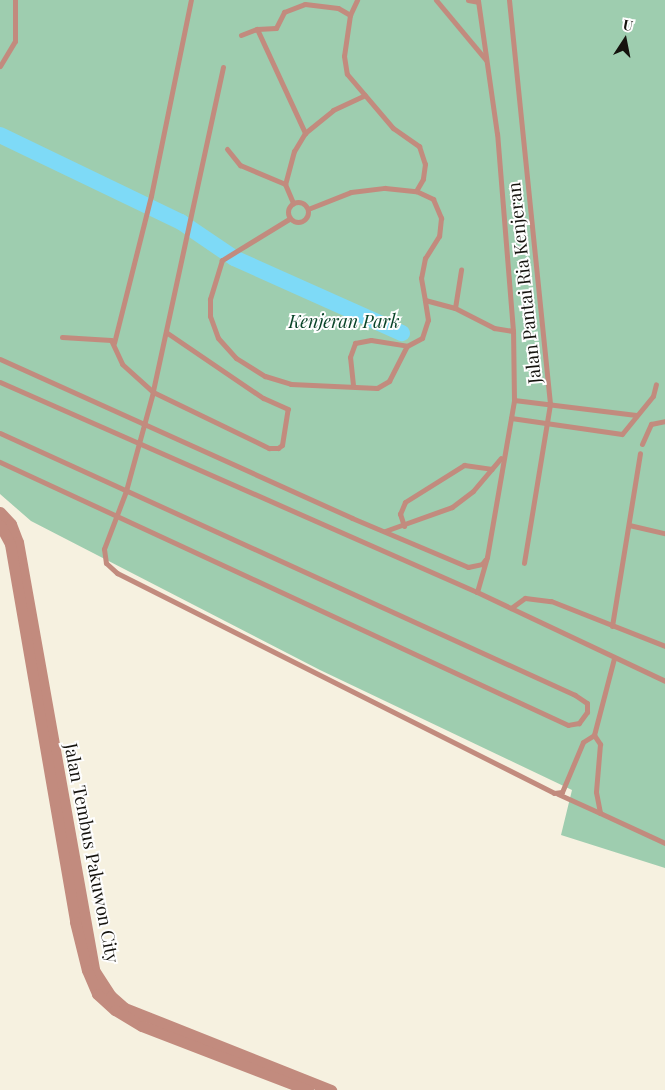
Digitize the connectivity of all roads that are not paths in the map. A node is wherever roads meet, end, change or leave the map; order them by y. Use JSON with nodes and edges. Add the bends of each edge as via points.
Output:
{"nodes":[{"id":1,"x":15,"y":0,"type":"edge"},
{"id":2,"x":191,"y":0,"type":"edge"},
{"id":3,"x":357,"y":0,"type":"edge"},
{"id":4,"x":436,"y":0,"type":"edge"},
{"id":5,"x":468,"y":0,"type":"edge"},
{"id":6,"x":508,"y":0,"type":"edge"},
{"id":7,"x":478,"y":1,"type":"edge"},
{"id":8,"x":350,"y":15,"type":"junction"},
{"id":9,"x":256,"y":29,"type":"junction"},
{"id":10,"x":241,"y":34,"type":"dead end"},
{"id":11,"x":488,"y":62,"type":"junction"},
{"id":12,"x":0,"y":66,"type":"edge"},
{"id":13,"x":222,"y":67,"type":"dead end"},
{"id":14,"x":364,"y":95,"type":"junction"},
{"id":15,"x":305,"y":133,"type":"junction"},
{"id":16,"x":226,"y":149,"type":"dead end"},
{"id":17,"x":285,"y":184,"type":"junction"},
{"id":18,"x":416,"y":191,"type":"junction"},
{"id":19,"x":293,"y":203,"type":"junction"},
{"id":20,"x":308,"y":208,"type":"junction"},
{"id":21,"x":289,"y":219,"type":"junction"},
{"id":22,"x":461,"y":269,"type":"dead end"},
{"id":23,"x":425,"y":300,"type":"junction"},
{"id":24,"x":456,"y":308,"type":"junction"},
{"id":25,"x":513,"y":331,"type":"junction"},
{"id":26,"x":166,"y":332,"type":"junction"},
{"id":27,"x":62,"y":337,"type":"dead end"},
{"id":28,"x":114,"y":343,"type":"junction"},
{"id":29,"x":407,"y":346,"type":"junction"},
{"id":30,"x":0,"y":358,"type":"edge"},
{"id":31,"x":0,"y":382,"type":"edge"},
{"id":32,"x":656,"y":384,"type":"dead end"},
{"id":33,"x":353,"y":385,"type":"junction"},
{"id":34,"x":153,"y":392,"type":"junction"},
{"id":35,"x":514,"y":400,"type":"junction"},
{"id":36,"x":550,"y":404,"type":"junction"},
{"id":37,"x":636,"y":414,"type":"junction"},
{"id":38,"x":511,"y":418,"type":"junction"},
{"id":39,"x":665,"y":421,"type":"edge"},
{"id":40,"x":144,"y":422,"type":"junction"},
{"id":41,"x":548,"y":425,"type":"junction"},
{"id":42,"x":0,"y":433,"type":"edge"},
{"id":43,"x":139,"y":444,"type":"junction"},
{"id":44,"x":642,"y":444,"type":"dead end"},
{"id":45,"x":640,"y":453,"type":"dead end"},
{"id":46,"x":502,"y":456,"type":"junction"},
{"id":47,"x":0,"y":462,"type":"edge"},
{"id":48,"x":492,"y":468,"type":"junction"},
{"id":49,"x":126,"y":491,"type":"junction"},
{"id":50,"x":0,"y":512,"type":"edge"},
{"id":51,"x":117,"y":517,"type":"junction"},
{"id":52,"x":0,"y":525,"type":"edge"},
{"id":53,"x":629,"y":525,"type":"junction"},
{"id":54,"x":404,"y":526,"type":"junction"},
{"id":55,"x":384,"y":532,"type":"junction"},
{"id":56,"x":665,"y":533,"type":"edge"},
{"id":57,"x":487,"y":557,"type":"junction"},
{"id":58,"x":524,"y":563,"type":"dead end"},
{"id":59,"x":477,"y":592,"type":"junction"},
{"id":60,"x":511,"y":608,"type":"junction"},
{"id":61,"x":612,"y":626,"type":"junction"},
{"id":62,"x":665,"y":646,"type":"edge"},
{"id":63,"x":614,"y":658,"type":"junction"},
{"id":64,"x":665,"y":681,"type":"edge"},
{"id":65,"x":594,"y":735,"type":"junction"},
{"id":66,"x":558,"y":794,"type":"junction"},
{"id":67,"x":600,"y":813,"type":"junction"},
{"id":68,"x":665,"y":843,"type":"edge"},
{"id":69,"x":308,"y":1090,"type":"edge"},
{"id":70,"x":330,"y":1090,"type":"edge"}],
"edges":[{"from":1,"to":12,"type":"lane","via":[[15,41]]},
{"from":2,"to":28,"type":"lane","via":[[151,196]]},
{"from":3,"to":8,"type":"lane"},
{"from":4,"to":11,"type":"lane"},
{"from":5,"to":7,"type":"lane"},
{"from":6,"to":36,"type":"lane","name":"Jalan Pantai Ria Kenjeran"},
{"from":7,"to":11,"type":"lane"},
{"from":8,"to":9,"type":"lane","via":[[338,8],[305,4],[284,12],[276,28]]},
{"from":8,"to":14,"type":"lane","via":[[345,66]]},
{"from":9,"to":10,"type":"lane"},
{"from":9,"to":15,"type":"lane"},
{"from":11,"to":25,"type":"lane"},
{"from":13,"to":26,"type":"lane"},
{"from":14,"to":15,"type":"lane","via":[[333,110]]},
{"from":14,"to":18,"type":"lane","via":[[393,128],[419,146],[425,164],[423,179]]},
{"from":15,"to":17,"type":"lane","via":[[294,152]]},
{"from":16,"to":17,"type":"lane","via":[[240,165]]},
{"from":17,"to":19,"type":"lane"},
{"from":18,"to":20,"type":"lane","via":[[385,188],[350,192]]},
{"from":18,"to":23,"type":"lane","via":[[433,199],[441,218],[439,236],[425,258],[421,278]]},
{"from":19,"to":20,"type":"lane","via":[[299,202]]},
{"from":19,"to":21,"type":"lane","via":[[288,207]]},
{"from":20,"to":21,"type":"lane","via":[[303,222]]},
{"from":21,"to":33,"type":"lane","via":[[222,260],[214,278],[210,316],[218,338],[236,358],[265,376],[291,384]]},
{"from":22,"to":24,"type":"lane"},
{"from":23,"to":24,"type":"lane"},
{"from":23,"to":29,"type":"lane","via":[[428,320],[422,338]]},
{"from":24,"to":25,"type":"lane","via":[[486,326]]},
{"from":25,"to":35,"type":"lane"},
{"from":26,"to":34,"type":"lane"},
{"from":26,"to":34,"type":"lane","via":[[263,398],[288,408],[282,445],[269,448]]},
{"from":27,"to":28,"type":"lane","via":[[97,337]]},
{"from":28,"to":34,"type":"lane","via":[[122,364]]},
{"from":29,"to":33,"type":"lane","via":[[389,381],[370,390]]},
{"from":29,"to":33,"type":"lane","via":[[371,340],[355,343],[350,357]]},
{"from":30,"to":40,"type":"lane"},
{"from":31,"to":43,"type":"lane"},
{"from":32,"to":37,"type":"lane","via":[[653,396]]},
{"from":34,"to":40,"type":"lane"},
{"from":35,"to":36,"type":"lane"},
{"from":35,"to":38,"type":"lane"},
{"from":36,"to":37,"type":"lane"},
{"from":36,"to":41,"type":"lane","name":"Jalan Pantai Ria Kenjeran"},
{"from":37,"to":41,"type":"lane","via":[[622,434]]},
{"from":38,"to":41,"type":"lane"},
{"from":38,"to":46,"type":"lane"},
{"from":39,"to":44,"type":"lane","via":[[650,424]]},
{"from":40,"to":43,"type":"lane"},
{"from":40,"to":55,"type":"lane"},
{"from":41,"to":58,"type":"lane","name":"Jalan Pantai Ria Kenjeran"},
{"from":42,"to":49,"type":"lane"},
{"from":43,"to":49,"type":"lane"},
{"from":43,"to":59,"type":"lane"},
{"from":45,"to":53,"type":"lane"},
{"from":46,"to":48,"type":"lane"},
{"from":46,"to":57,"type":"lane"},
{"from":47,"to":51,"type":"lane"},
{"from":48,"to":54,"type":"lane","via":[[474,491],[452,507]]},
{"from":48,"to":54,"type":"lane","via":[[464,465],[404,502],[400,514]]},
{"from":49,"to":51,"type":"lane"},
{"from":49,"to":51,"type":"lane","via":[[575,694],[587,703],[587,712],[579,724],[568,724]]},
{"from":50,"to":70,"type":"street","name":"Jalan Tembus Pakuwon City","via":[[11,524],[18,542],[94,970],[111,996],[132,1011]]},
{"from":51,"to":66,"type":"lane","via":[[104,549],[106,563],[117,573]]},
{"from":52,"to":69,"type":"street","name":"Jalan Tembus Pakuwon City","via":[[10,544],[75,922],[87,970],[97,994],[115,1010],[142,1026]]},
{"from":53,"to":56,"type":"lane"},
{"from":53,"to":61,"type":"lane"},
{"from":54,"to":55,"type":"lane"},
{"from":55,"to":57,"type":"lane","via":[[468,567],[482,564]]},
{"from":57,"to":59,"type":"lane"},
{"from":59,"to":60,"type":"lane"},
{"from":60,"to":61,"type":"lane","via":[[525,598],[551,600]]},
{"from":60,"to":63,"type":"lane"},
{"from":61,"to":62,"type":"lane"},
{"from":63,"to":64,"type":"lane"},
{"from":63,"to":65,"type":"lane"},
{"from":65,"to":66,"type":"lane","via":[[583,742],[572,775]]},
{"from":65,"to":67,"type":"lane","via":[[600,744],[596,792]]},
{"from":66,"to":67,"type":"lane"},
{"from":67,"to":68,"type":"lane"}]}
